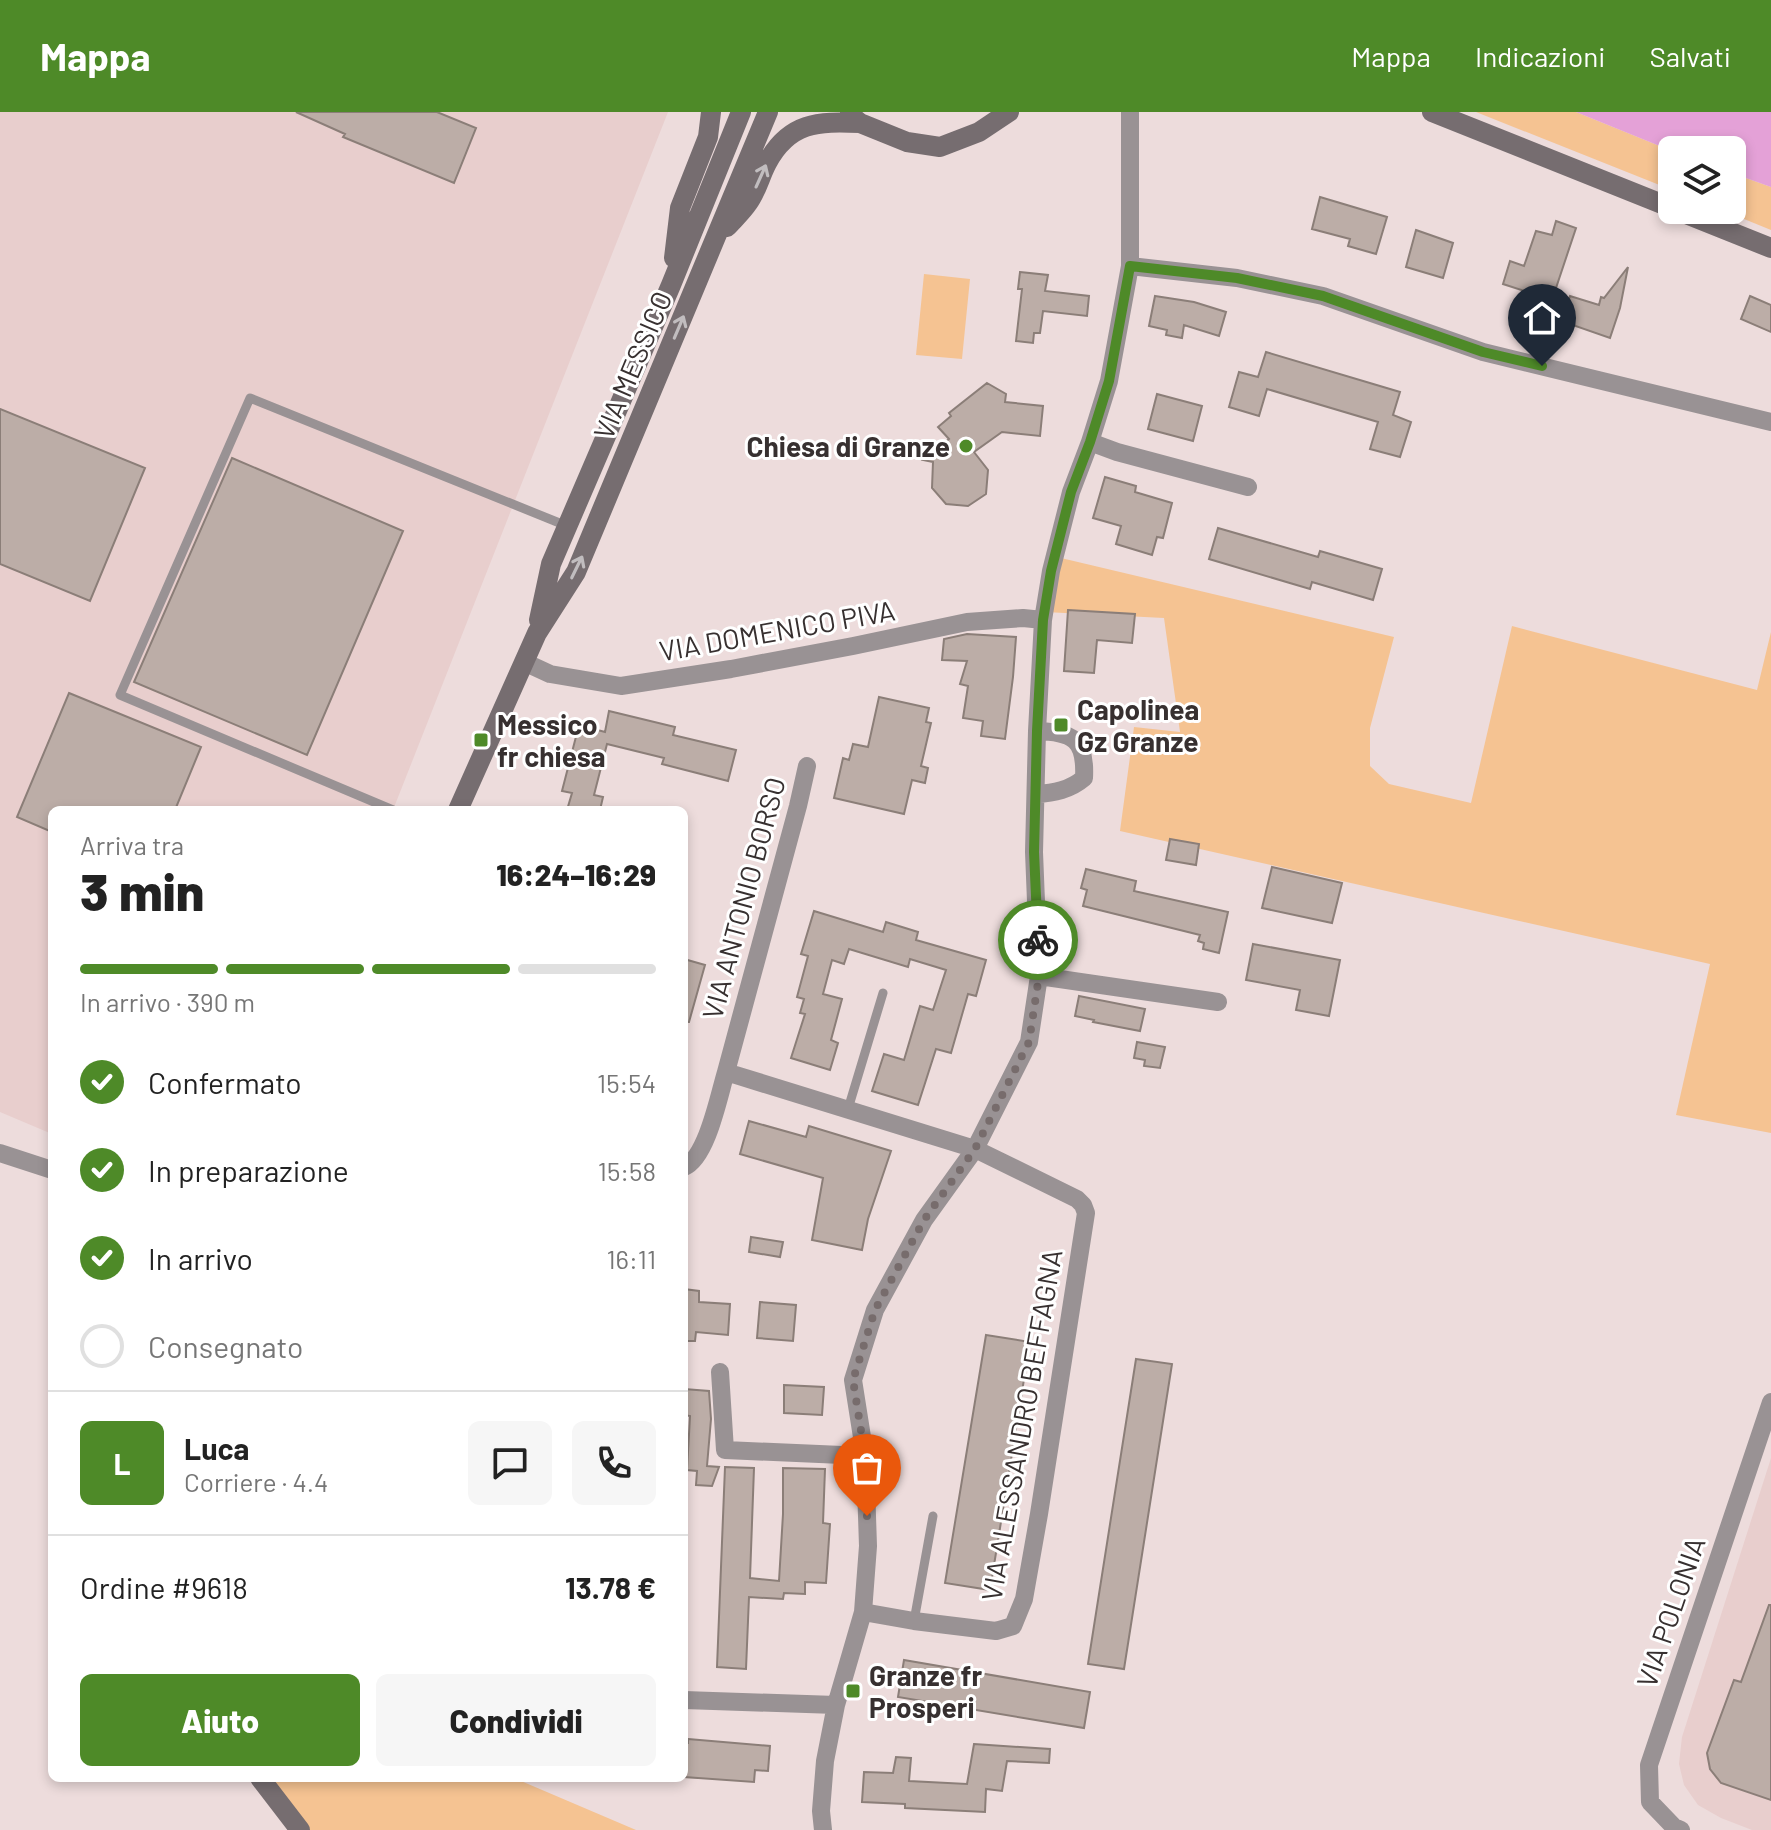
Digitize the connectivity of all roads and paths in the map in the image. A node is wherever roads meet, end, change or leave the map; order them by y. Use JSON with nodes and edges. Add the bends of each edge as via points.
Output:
{"nodes":[{"id":1,"x":711,"y":112,"type":"edge"},
{"id":2,"x":741,"y":112,"type":"edge"},
{"id":3,"x":768,"y":112,"type":"edge"},
{"id":4,"x":1009,"y":112,"type":"edge"},
{"id":5,"x":1130,"y":112,"type":"edge"},
{"id":6,"x":1432,"y":112,"type":"edge"},
{"id":7,"x":854,"y":117,"type":"edge"},
{"id":8,"x":1658,"y":203,"type":"edge"},
{"id":9,"x":1711,"y":224,"type":"edge"},
{"id":10,"x":716,"y":239,"type":"junction"},
{"id":11,"x":1771,"y":248,"type":"edge"},
{"id":12,"x":1130,"y":266,"type":"junction"},
{"id":13,"x":671,"y":285,"type":"junction"},
{"id":14,"x":1771,"y":422,"type":"edge"},
{"id":15,"x":1090,"y":442,"type":"junction"},
{"id":16,"x":1248,"y":487,"type":"dead end"},
{"id":17,"x":567,"y":526,"type":"junction"},
{"id":18,"x":1043,"y":620,"type":"junction"},
{"id":19,"x":537,"y":633,"type":"junction"},
{"id":20,"x":524,"y":662,"type":"junction"},
{"id":21,"x":1037,"y":731,"type":"junction"},
{"id":22,"x":807,"y":766,"type":"dead end"},
{"id":23,"x":1036,"y":794,"type":"junction"},
{"id":24,"x":384,"y":806,"type":"edge"},
{"id":25,"x":460,"y":806,"type":"edge"},
{"id":26,"x":1039,"y":976,"type":"junction"},
{"id":27,"x":883,"y":993,"type":"dead end"},
{"id":28,"x":1218,"y":1002,"type":"dead end"},
{"id":29,"x":726,"y":1072,"type":"junction"},
{"id":30,"x":848,"y":1109,"type":"junction"},
{"id":31,"x":975,"y":1149,"type":"junction"},
{"id":32,"x":4,"y":1154,"type":"edge"},
{"id":33,"x":688,"y":1166,"type":"edge"},
{"id":34,"x":48,"y":1169,"type":"edge"},
{"id":35,"x":48,"y":1182,"type":"edge"},
{"id":36,"x":720,"y":1372,"type":"dead end"},
{"id":37,"x":1771,"y":1402,"type":"edge"},
{"id":38,"x":865,"y":1456,"type":"junction"},
{"id":39,"x":933,"y":1516,"type":"dead end"},
{"id":40,"x":863,"y":1612,"type":"junction"},
{"id":41,"x":914,"y":1621,"type":"junction"},
{"id":42,"x":688,"y":1700,"type":"edge"},
{"id":43,"x":836,"y":1705,"type":"junction"},
{"id":44,"x":263,"y":1782,"type":"edge"},
{"id":45,"x":300,"y":1830,"type":"edge"},
{"id":46,"x":823,"y":1830,"type":"edge"},
{"id":47,"x":1681,"y":1830,"type":"edge"}],
"edges":[{"from":1,"to":13,"type":"street","via":[[708,137],[680,208]]},
{"from":2,"to":13,"type":"street","name":"VIA MESSICO"},
{"from":3,"to":10,"type":"street","name":"VIA MESSICO"},
{"from":4,"to":7,"type":"street","via":[[979,132],[940,147],[907,142]]},
{"from":5,"to":12,"type":"street"},
{"from":6,"to":8,"type":"street"},
{"from":10,"to":7,"type":"street","one_way":true,"via":[[749,203],[768,160],[787,138],[802,128]]},
{"from":9,"to":11,"type":"street"},
{"from":19,"to":10,"type":"street","name":"VIA MESSICO","one_way":true,"via":[[576,572]]},
{"from":12,"to":14,"type":"street","via":[[1237,278],[1323,296],[1483,352]]},
{"from":12,"to":15,"type":"street","via":[[1109,381]]},
{"from":13,"to":17,"type":"street","name":"VIA MESSICO"},
{"from":15,"to":16,"type":"street"},
{"from":15,"to":18,"type":"street","via":[[1071,492]]},
{"from":17,"to":19,"type":"street","name":"VIA MESSICO","via":[[551,564]]},
{"from":17,"to":24,"type":"lane","via":[[250,398],[120,695]]},
{"from":18,"to":20,"type":"street","name":"VIA DOMENICO PIVA","via":[[967,622],[621,686],[550,674]]},
{"from":18,"to":21,"type":"street"},
{"from":19,"to":20,"type":"street","name":"VIA MESSICO"},
{"from":20,"to":25,"type":"street","name":"VIA MESSICO"},
{"from":21,"to":23,"type":"street"},
{"from":21,"to":23,"type":"street","via":[[1068,736],[1080,745],[1085,761],[1084,778],[1076,785]]},
{"from":22,"to":29,"type":"street","name":"VIA ANTONIO BORSO"},
{"from":23,"to":26,"type":"street"},
{"from":26,"to":28,"type":"street"},
{"from":26,"to":31,"type":"street","via":[[1029,1042]]},
{"from":27,"to":30,"type":"lane"},
{"from":29,"to":30,"type":"street"},
{"from":29,"to":33,"type":"street","name":"VIA ANTONIO BORSO","via":[[704,1146]]},
{"from":30,"to":31,"type":"street"},
{"from":31,"to":38,"type":"street","via":[[924,1220],[875,1310],[853,1380]]},
{"from":31,"to":41,"type":"street","name":"VIA ALESSANDRO BEFFAGNA","via":[[1077,1199],[1086,1213],[1024,1599],[1013,1626],[996,1631]]},
{"from":32,"to":34,"type":"street"},
{"from":32,"to":35,"type":"street"},
{"from":36,"to":38,"type":"street","via":[[725,1450]]},
{"from":37,"to":47,"type":"street","name":"VIA POLONIA","via":[[1649,1765],[1650,1802]]},
{"from":38,"to":40,"type":"street","via":[[868,1546]]},
{"from":39,"to":41,"type":"lane"},
{"from":40,"to":41,"type":"street","name":"VIA ALESSANDRO BEFFAGNA"},
{"from":40,"to":43,"type":"street"},
{"from":42,"to":43,"type":"street"},
{"from":43,"to":46,"type":"street","via":[[825,1761]]},
{"from":44,"to":45,"type":"street"}]}
